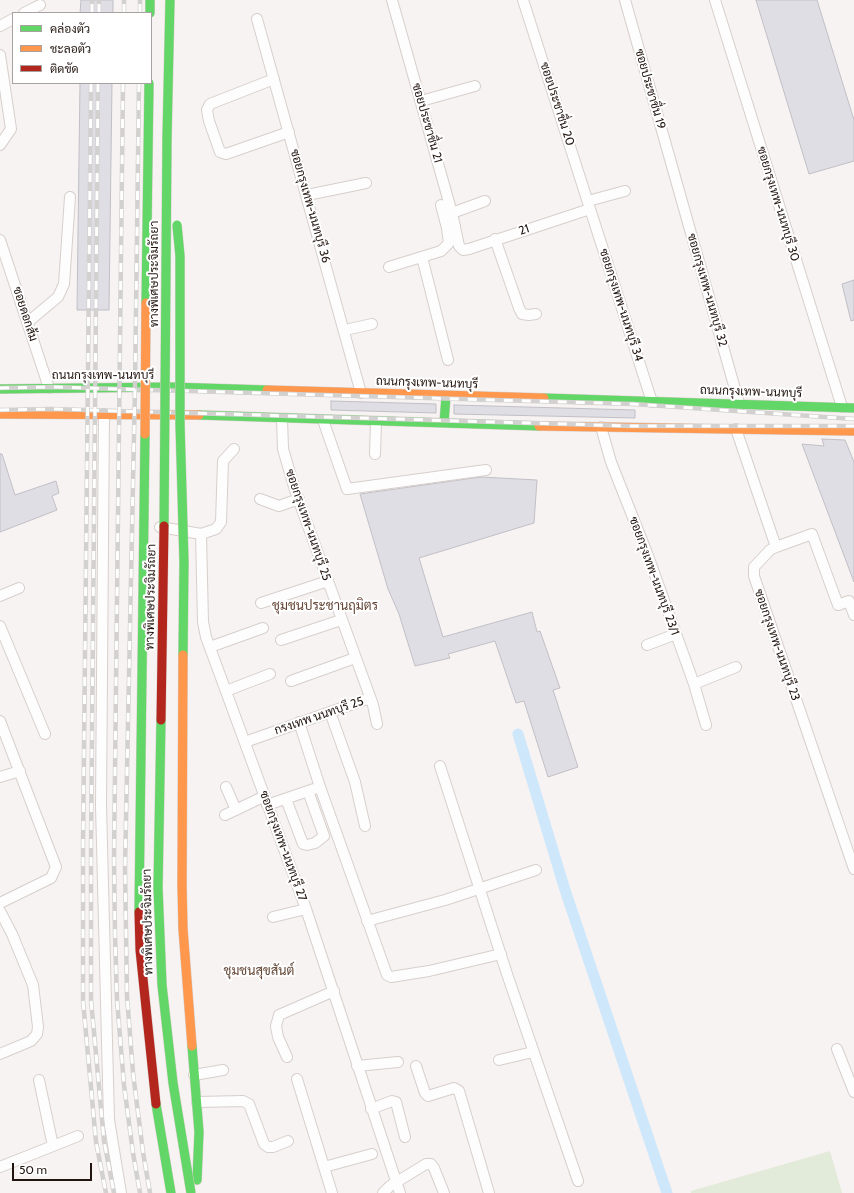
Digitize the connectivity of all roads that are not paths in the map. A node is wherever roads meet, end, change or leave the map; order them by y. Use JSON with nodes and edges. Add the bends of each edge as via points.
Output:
{"nodes":[{"id":1,"x":150,"y":0,"type":"edge"},
{"id":2,"x":170,"y":0,"type":"edge"},
{"id":3,"x":176,"y":0,"type":"edge"},
{"id":4,"x":392,"y":0,"type":"edge"},
{"id":5,"x":523,"y":0,"type":"edge"},
{"id":6,"x":625,"y":0,"type":"edge"},
{"id":7,"x":715,"y":0,"type":"edge"},
{"id":8,"x":40,"y":5,"type":"dead end"},
{"id":9,"x":26,"y":12,"type":"edge"},
{"id":10,"x":150,"y":12,"type":"edge"},
{"id":11,"x":257,"y":18,"type":"dead end"},
{"id":12,"x":12,"y":20,"type":"edge"},
{"id":13,"x":0,"y":26,"type":"edge"},
{"id":14,"x":0,"y":55,"type":"edge"},
{"id":15,"x":274,"y":79,"type":"junction"},
{"id":16,"x":149,"y":84,"type":"edge"},
{"id":17,"x":475,"y":86,"type":"dead end"},
{"id":18,"x":421,"y":101,"type":"junction"},
{"id":19,"x":289,"y":132,"type":"junction"},
{"id":20,"x":167,"y":138,"type":"junction"},
{"id":21,"x":0,"y":146,"type":"edge"},
{"id":22,"x":675,"y":177,"type":"joint"},
{"id":23,"x":366,"y":184,"type":"dead end"},
{"id":24,"x":625,"y":191,"type":"dead end"},
{"id":25,"x":307,"y":195,"type":"junction"},
{"id":26,"x":70,"y":197,"type":"dead end"},
{"id":27,"x":485,"y":201,"type":"dead end"},
{"id":28,"x":441,"y":205,"type":"dead end"},
{"id":29,"x":589,"y":205,"type":"junction"},
{"id":30,"x":452,"y":213,"type":"junction"},
{"id":31,"x":451,"y":227,"type":"junction"},
{"id":32,"x":495,"y":239,"type":"junction"},
{"id":33,"x":0,"y":240,"type":"edge"},
{"id":34,"x":459,"y":246,"type":"joint"},
{"id":35,"x":422,"y":257,"type":"junction"},
{"id":36,"x":389,"y":267,"type":"dead end"},
{"id":37,"x":536,"y":314,"type":"dead end"},
{"id":38,"x":28,"y":322,"type":"junction"},
{"id":39,"x":372,"y":324,"type":"dead end"},
{"id":40,"x":345,"y":330,"type":"junction"},
{"id":41,"x":448,"y":360,"type":"dead end"},
{"id":42,"x":170,"y":387,"type":"junction"},
{"id":43,"x":49,"y":388,"type":"junction"},
{"id":44,"x":0,"y":389,"type":"edge"},
{"id":45,"x":361,"y":393,"type":"junction"},
{"id":46,"x":446,"y":396,"type":"junction"},
{"id":47,"x":652,"y":402,"type":"junction"},
{"id":48,"x":739,"y":403,"type":"junction"},
{"id":49,"x":854,"y":408,"type":"edge"},
{"id":50,"x":0,"y":414,"type":"edge"},
{"id":51,"x":104,"y":414,"type":"junction"},
{"id":52,"x":167,"y":414,"type":"junction"},
{"id":53,"x":282,"y":419,"type":"junction"},
{"id":54,"x":843,"y":419,"type":"junction"},
{"id":55,"x":323,"y":420,"type":"junction"},
{"id":56,"x":376,"y":422,"type":"junction"},
{"id":57,"x":444,"y":423,"type":"junction"},
{"id":58,"x":601,"y":428,"type":"junction"},
{"id":59,"x":736,"y":430,"type":"junction"},
{"id":60,"x":854,"y":431,"type":"edge"},
{"id":61,"x":234,"y":449,"type":"dead end"},
{"id":62,"x":375,"y":454,"type":"dead end"},
{"id":63,"x":486,"y":470,"type":"dead end"},
{"id":64,"x":260,"y":499,"type":"dead end"},
{"id":65,"x":299,"y":499,"type":"junction"},
{"id":66,"x":160,"y":527,"type":"junction"},
{"id":67,"x":201,"y":534,"type":"junction"},
{"id":68,"x":776,"y":547,"type":"junction"},
{"id":69,"x":328,"y":581,"type":"junction"},
{"id":70,"x":19,"y":588,"type":"dead end"},
{"id":71,"x":0,"y":596,"type":"edge"},
{"id":72,"x":261,"y":603,"type":"dead end"},
{"id":73,"x":854,"y":615,"type":"edge"},
{"id":74,"x":341,"y":620,"type":"junction"},
{"id":75,"x":0,"y":626,"type":"edge"},
{"id":76,"x":263,"y":628,"type":"dead end"},
{"id":77,"x":676,"y":634,"type":"junction"},
{"id":78,"x":281,"y":640,"type":"dead end"},
{"id":79,"x":647,"y":645,"type":"dead end"},
{"id":80,"x":210,"y":647,"type":"junction"},
{"id":81,"x":355,"y":658,"type":"junction"},
{"id":82,"x":736,"y":667,"type":"dead end"},
{"id":83,"x":270,"y":674,"type":"dead end"},
{"id":84,"x":361,"y":674,"type":"joint"},
{"id":85,"x":291,"y":681,"type":"dead end"},
{"id":86,"x":694,"y":684,"type":"junction"},
{"id":87,"x":226,"y":691,"type":"junction"},
{"id":88,"x":370,"y":698,"type":"junction"},
{"id":89,"x":330,"y":712,"type":"junction"},
{"id":90,"x":0,"y":721,"type":"edge"},
{"id":91,"x":299,"y":722,"type":"junction"},
{"id":92,"x":377,"y":724,"type":"dead end"},
{"id":93,"x":706,"y":725,"type":"dead end"},
{"id":94,"x":45,"y":734,"type":"dead end"},
{"id":95,"x":244,"y":742,"type":"junction"},
{"id":96,"x":440,"y":766,"type":"dead end"},
{"id":97,"x":20,"y":771,"type":"junction"},
{"id":98,"x":0,"y":777,"type":"edge"},
{"id":99,"x":226,"y":787,"type":"dead end"},
{"id":100,"x":320,"y":787,"type":"junction"},
{"id":101,"x":308,"y":791,"type":"junction"},
{"id":102,"x":286,"y":799,"type":"junction"},
{"id":103,"x":266,"y":800,"type":"junction"},
{"id":104,"x":236,"y":810,"type":"junction"},
{"id":105,"x":225,"y":815,"type":"dead end"},
{"id":106,"x":364,"y":826,"type":"dead end"},
{"id":107,"x":854,"y":869,"type":"edge"},
{"id":108,"x":536,"y":870,"type":"dead end"},
{"id":109,"x":480,"y":889,"type":"junction"},
{"id":110,"x":0,"y":903,"type":"edge"},
{"id":111,"x":306,"y":909,"type":"junction"},
{"id":112,"x":0,"y":911,"type":"edge"},
{"id":113,"x":273,"y":917,"type":"dead end"},
{"id":114,"x":367,"y":921,"type":"junction"},
{"id":115,"x":501,"y":954,"type":"junction"},
{"id":116,"x":153,"y":984,"type":"junction"},
{"id":117,"x":334,"y":991,"type":"junction"},
{"id":118,"x":837,"y":1049,"type":"dead end"},
{"id":119,"x":533,"y":1052,"type":"junction"},
{"id":120,"x":0,"y":1054,"type":"edge"},
{"id":121,"x":287,"y":1057,"type":"dead end"},
{"id":122,"x":499,"y":1060,"type":"dead end"},
{"id":123,"x":398,"y":1062,"type":"dead end"},
{"id":124,"x":357,"y":1066,"type":"junction"},
{"id":125,"x":416,"y":1066,"type":"dead end"},
{"id":126,"x":223,"y":1070,"type":"dead end"},
{"id":127,"x":194,"y":1075,"type":"junction"},
{"id":128,"x":297,"y":1079,"type":"dead end"},
{"id":129,"x":39,"y":1080,"type":"dead end"},
{"id":130,"x":854,"y":1092,"type":"edge"},
{"id":131,"x":197,"y":1102,"type":"junction"},
{"id":132,"x":371,"y":1109,"type":"junction"},
{"id":133,"x":78,"y":1136,"type":"dead end"},
{"id":134,"x":405,"y":1137,"type":"dead end"},
{"id":135,"x":288,"y":1141,"type":"dead end"},
{"id":136,"x":53,"y":1146,"type":"junction"},
{"id":137,"x":372,"y":1154,"type":"dead end"},
{"id":138,"x":0,"y":1166,"type":"edge"},
{"id":139,"x":324,"y":1167,"type":"junction"},
{"id":140,"x":197,"y":1180,"type":"junction"},
{"id":141,"x":578,"y":1181,"type":"dead end"},
{"id":142,"x":399,"y":1188,"type":"edge"},
{"id":143,"x":121,"y":1193,"type":"edge"},
{"id":144,"x":171,"y":1193,"type":"edge"},
{"id":145,"x":179,"y":1193,"type":"edge"},
{"id":146,"x":191,"y":1193,"type":"edge"},
{"id":147,"x":200,"y":1193,"type":"edge"},
{"id":148,"x":332,"y":1193,"type":"edge"},
{"id":149,"x":383,"y":1193,"type":"edge"},
{"id":150,"x":444,"y":1193,"type":"edge"},
{"id":151,"x":489,"y":1193,"type":"edge"}],
"edges":[{"from":1,"to":10,"type":"main road"},
{"from":2,"to":20,"type":"main road","name":"ทางพิเศษประจิมรัถยา"},
{"from":3,"to":42,"type":"main road","via":[[175,299]]},
{"from":4,"to":18,"type":"street","name":"ซอยประชาชื่น 21"},
{"from":5,"to":29,"type":"street","name":"ซอยประชาชื่น 20"},
{"from":6,"to":22,"type":"street","name":"ซอยประชาชื่น 19"},
{"from":7,"to":54,"type":"street","name":"ซอยกรุงเทพ-นนทบุรี 30"},
{"from":8,"to":9,"type":"street"},
{"from":11,"to":15,"type":"street","name":"ซอยกรุงเทพ-นนทบุรี 36"},
{"from":12,"to":13,"type":"street"},
{"from":14,"to":21,"type":"street","via":[[11,129]]},
{"from":15,"to":19,"type":"street","name":"ซอยกรุงเทพ-นนทบุรี 36"},
{"from":15,"to":19,"type":"street","via":[[210,104],[207,110],[209,121],[220,152],[226,154]]},
{"from":16,"to":144,"type":"main road","name":"ทางพิเศษประจิมรัถยา","bridge":true,"via":[[140,943],[153,1089]]},
{"from":17,"to":18,"type":"street"},
{"from":18,"to":30,"type":"street","name":"ซอยประชาชื่น 21"},
{"from":19,"to":25,"type":"street","name":"ซอยกรุงเทพ-นนทบุรี 36"},
{"from":20,"to":127,"type":"main road","bridge":true,"via":[[180,256],[180,424],[184,562],[182,885]]},
{"from":20,"to":146,"type":"main road","name":"ทางพิเศษประจิมรัถยา","bridge":true,"via":[[158,888],[162,985]]},
{"from":22,"to":48,"type":"street","name":"ซอยกรุงเทพ-นนทบุรี 32"},
{"from":23,"to":25,"type":"street"},
{"from":24,"to":29,"type":"street","name":"21"},
{"from":25,"to":40,"type":"street","name":"ซอยกรุงเทพ-นนทบุรี 36"},
{"from":26,"to":38,"type":"street","via":[[64,284],[58,297]]},
{"from":27,"to":30,"type":"street"},
{"from":28,"to":31,"type":"street"},
{"from":29,"to":32,"type":"street","name":"21"},
{"from":29,"to":47,"type":"street","name":"ซอยกรุงเทพ-นนทบุรี 34"},
{"from":30,"to":31,"type":"street","name":"ซอยประชาชื่น 21"},
{"from":31,"to":34,"type":"street","name":"ซอยประชาชื่น 21"},
{"from":31,"to":35,"type":"street","via":[[447,246],[441,251]]},
{"from":32,"to":34,"type":"street","name":"21","via":[[469,249],[463,250]]},
{"from":32,"to":37,"type":"street","via":[[522,314]]},
{"from":33,"to":38,"type":"street","name":"ซอยดอกส้ม"},
{"from":35,"to":36,"type":"street"},
{"from":35,"to":41,"type":"street"},
{"from":38,"to":43,"type":"street","name":"ซอยดอกส้ม"},
{"from":39,"to":40,"type":"street"},
{"from":40,"to":45,"type":"street","name":"ซอยกรุงเทพ-นนทบุรี 36"},
{"from":42,"to":43,"type":"main road","name":"ถนนกรุงเทพ-นนทบุรี"},
{"from":42,"to":45,"type":"main road","name":"ถนนกรุงเทพ-นนทบุรี"},
{"from":42,"to":52,"type":"main road"},
{"from":43,"to":44,"type":"main road","name":"ถนนกรุงเทพ-นนทบุรี"},
{"from":45,"to":46,"type":"main road","name":"ถนนกรุงเทพ-นนทบุรี"},
{"from":46,"to":47,"type":"main road","name":"ถนนกรุงเทพ-นนทบุรี"},
{"from":46,"to":57,"type":"main road"},
{"from":47,"to":48,"type":"main road","name":"ถนนกรุงเทพ-นนทบุรี"},
{"from":48,"to":54,"type":"main road","name":"ถนนกรุงเทพ-นนทบุรี"},
{"from":49,"to":54,"type":"main road","name":"ถนนกรุงเทพ-นนทบุรี"},
{"from":50,"to":51,"type":"main road","name":"ถนนกรุงเทพ-นนทบุรี"},
{"from":51,"to":52,"type":"main road","name":"ถนนกรุงเทพ-นนทบุรี"},
{"from":51,"to":143,"type":"street","via":[[101,805],[109,1120]]},
{"from":52,"to":53,"type":"main road","name":"ถนนกรุงเทพ-นนทบุรี"},
{"from":52,"to":66,"type":"main road"},
{"from":53,"to":55,"type":"main road","name":"ถนนกรุงเทพ-นนทบุรี"},
{"from":53,"to":65,"type":"street","name":"ซอยกรุงเทพ-นนทบุรี 25","via":[[283,449]]},
{"from":54,"to":59,"type":"main road","name":"ถนนกรุงเทพ-นนทบุรี"},
{"from":54,"to":60,"type":"main road","name":"ถนนกรุงเทพ-นนทบุรี"},
{"from":55,"to":56,"type":"main road","name":"ถนนกรุงเทพ-นนทบุรี"},
{"from":55,"to":63,"type":"street","via":[[347,489]]},
{"from":56,"to":57,"type":"main road","name":"ถนนกรุงเทพ-นนทบุรี"},
{"from":56,"to":62,"type":"street"},
{"from":57,"to":58,"type":"main road","name":"ถนนกรุงเทพ-นนทบุรี"},
{"from":58,"to":59,"type":"main road","name":"ถนนกรุงเทพ-นนทบุรี"},
{"from":58,"to":77,"type":"street","name":"ซอยกรุงเทพ-นนทบุรี 23/1","via":[[611,462]]},
{"from":59,"to":68,"type":"street"},
{"from":61,"to":67,"type":"street","via":[[223,461],[221,522],[216,529]]},
{"from":64,"to":65,"type":"street","via":[[279,506]]},
{"from":65,"to":69,"type":"street","name":"ซอยกรุงเทพ-นนทบุรี 25"},
{"from":66,"to":67,"type":"street"},
{"from":66,"to":116,"type":"main road"},
{"from":67,"to":80,"type":"street","name":"ซอยกรุงเทพ-นนทบุรี 27","via":[[203,622]]},
{"from":68,"to":73,"type":"street","via":[[812,534],[838,605],[849,601]]},
{"from":68,"to":107,"type":"street","name":"ซอยกรุงเทพ-นนทบุรี 23","via":[[754,567],[754,576]]},
{"from":69,"to":72,"type":"street"},
{"from":69,"to":74,"type":"street","name":"ซอยกรุงเทพ-นนทบุรี 25"},
{"from":70,"to":71,"type":"street"},
{"from":74,"to":78,"type":"street"},
{"from":74,"to":81,"type":"street","name":"ซอยกรุงเทพ-นนทบุรี 25"},
{"from":75,"to":94,"type":"street"},
{"from":76,"to":80,"type":"street"},
{"from":77,"to":79,"type":"street"},
{"from":77,"to":86,"type":"street","name":"ซอยกรุงเทพ-นนทบุรี 23/1"},
{"from":80,"to":87,"type":"street","name":"ซอยกรุงเทพ-นนทบุรี 27"},
{"from":81,"to":84,"type":"street","name":"ซอยกรุงเทพ-นนทบุรี 25"},
{"from":81,"to":85,"type":"street"},
{"from":82,"to":86,"type":"street"},
{"from":83,"to":87,"type":"street"},
{"from":84,"to":88,"type":"street","name":"กรงเทพ นนทบุรี 25"},
{"from":86,"to":93,"type":"street","name":"ซอยกรุงเทพ-นนทบุรี 23/1"},
{"from":87,"to":95,"type":"street","name":"ซอยกรุงเทพ-นนทบุรี 27"},
{"from":88,"to":89,"type":"street","name":"กรงเทพ นนทบุรี 25"},
{"from":88,"to":92,"type":"street"},
{"from":89,"to":91,"type":"street","name":"กรงเทพ นนทบุรี 25"},
{"from":89,"to":106,"type":"street","via":[[355,782]]},
{"from":90,"to":97,"type":"street"},
{"from":91,"to":95,"type":"street","name":"กรงเทพ นนทบุรี 25"},
{"from":91,"to":100,"type":"street"},
{"from":95,"to":103,"type":"street","name":"ซอยกรุงเทพ-นนทบุรี 27"},
{"from":96,"to":109,"type":"street"},
{"from":97,"to":98,"type":"street"},
{"from":97,"to":110,"type":"street","via":[[56,867],[51,878]]},
{"from":99,"to":104,"type":"street"},
{"from":100,"to":101,"type":"street"},
{"from":100,"to":114,"type":"street"},
{"from":101,"to":102,"type":"street"},
{"from":101,"to":102,"type":"street","via":[[324,836],[315,843],[303,844]]},
{"from":102,"to":103,"type":"street"},
{"from":103,"to":104,"type":"street"},
{"from":103,"to":111,"type":"street","name":"ซอยกรุงเทพ-นนทบุรี 27"},
{"from":104,"to":105,"type":"street"},
{"from":108,"to":109,"type":"street"},
{"from":109,"to":114,"type":"street"},
{"from":109,"to":115,"type":"street"},
{"from":111,"to":113,"type":"street"},
{"from":111,"to":117,"type":"street","name":"ซอยกรุงเทพ-นนทบุรี 27"},
{"from":112,"to":120,"type":"street","via":[[33,985],[38,1027],[37,1034],[31,1041]]},
{"from":114,"to":115,"type":"street","via":[[384,971],[389,977],[429,971]]},
{"from":115,"to":119,"type":"street"},
{"from":116,"to":140,"type":"main road"},
{"from":116,"to":145,"type":"main road","via":[[162,1088]]},
{"from":117,"to":121,"type":"street","via":[[278,1015],[277,1032]]},
{"from":117,"to":124,"type":"street","name":"ซอยกรุงเทพ-นนทบุรี 27"},
{"from":118,"to":130,"type":"street"},
{"from":119,"to":122,"type":"street"},
{"from":119,"to":141,"type":"street"},
{"from":123,"to":124,"type":"street"},
{"from":124,"to":132,"type":"street","name":"ซอยกรุงเทพ-นนทบุรี 27"},
{"from":125,"to":151,"type":"street","via":[[428,1096],[454,1088],[459,1091]]},
{"from":126,"to":127,"type":"street"},
{"from":127,"to":131,"type":"main road"},
{"from":128,"to":139,"type":"street"},
{"from":129,"to":136,"type":"street"},
{"from":131,"to":135,"type":"street","via":[[243,1101],[249,1104],[264,1144],[273,1147]]},
{"from":131,"to":140,"type":"main road"},
{"from":132,"to":134,"type":"street","via":[[392,1101],[396,1102]]},
{"from":132,"to":142,"type":"street","name":"ซอยกรุงเทพ-นนทบุรี 27"},
{"from":133,"to":136,"type":"street"},
{"from":136,"to":138,"type":"street"},
{"from":137,"to":139,"type":"street"},
{"from":139,"to":148,"type":"street"},
{"from":140,"to":147,"type":"main road"},
{"from":142,"to":149,"type":"street","via":[[390,1186]]},
{"from":142,"to":150,"type":"street","via":[[426,1164],[431,1164]]}]}
